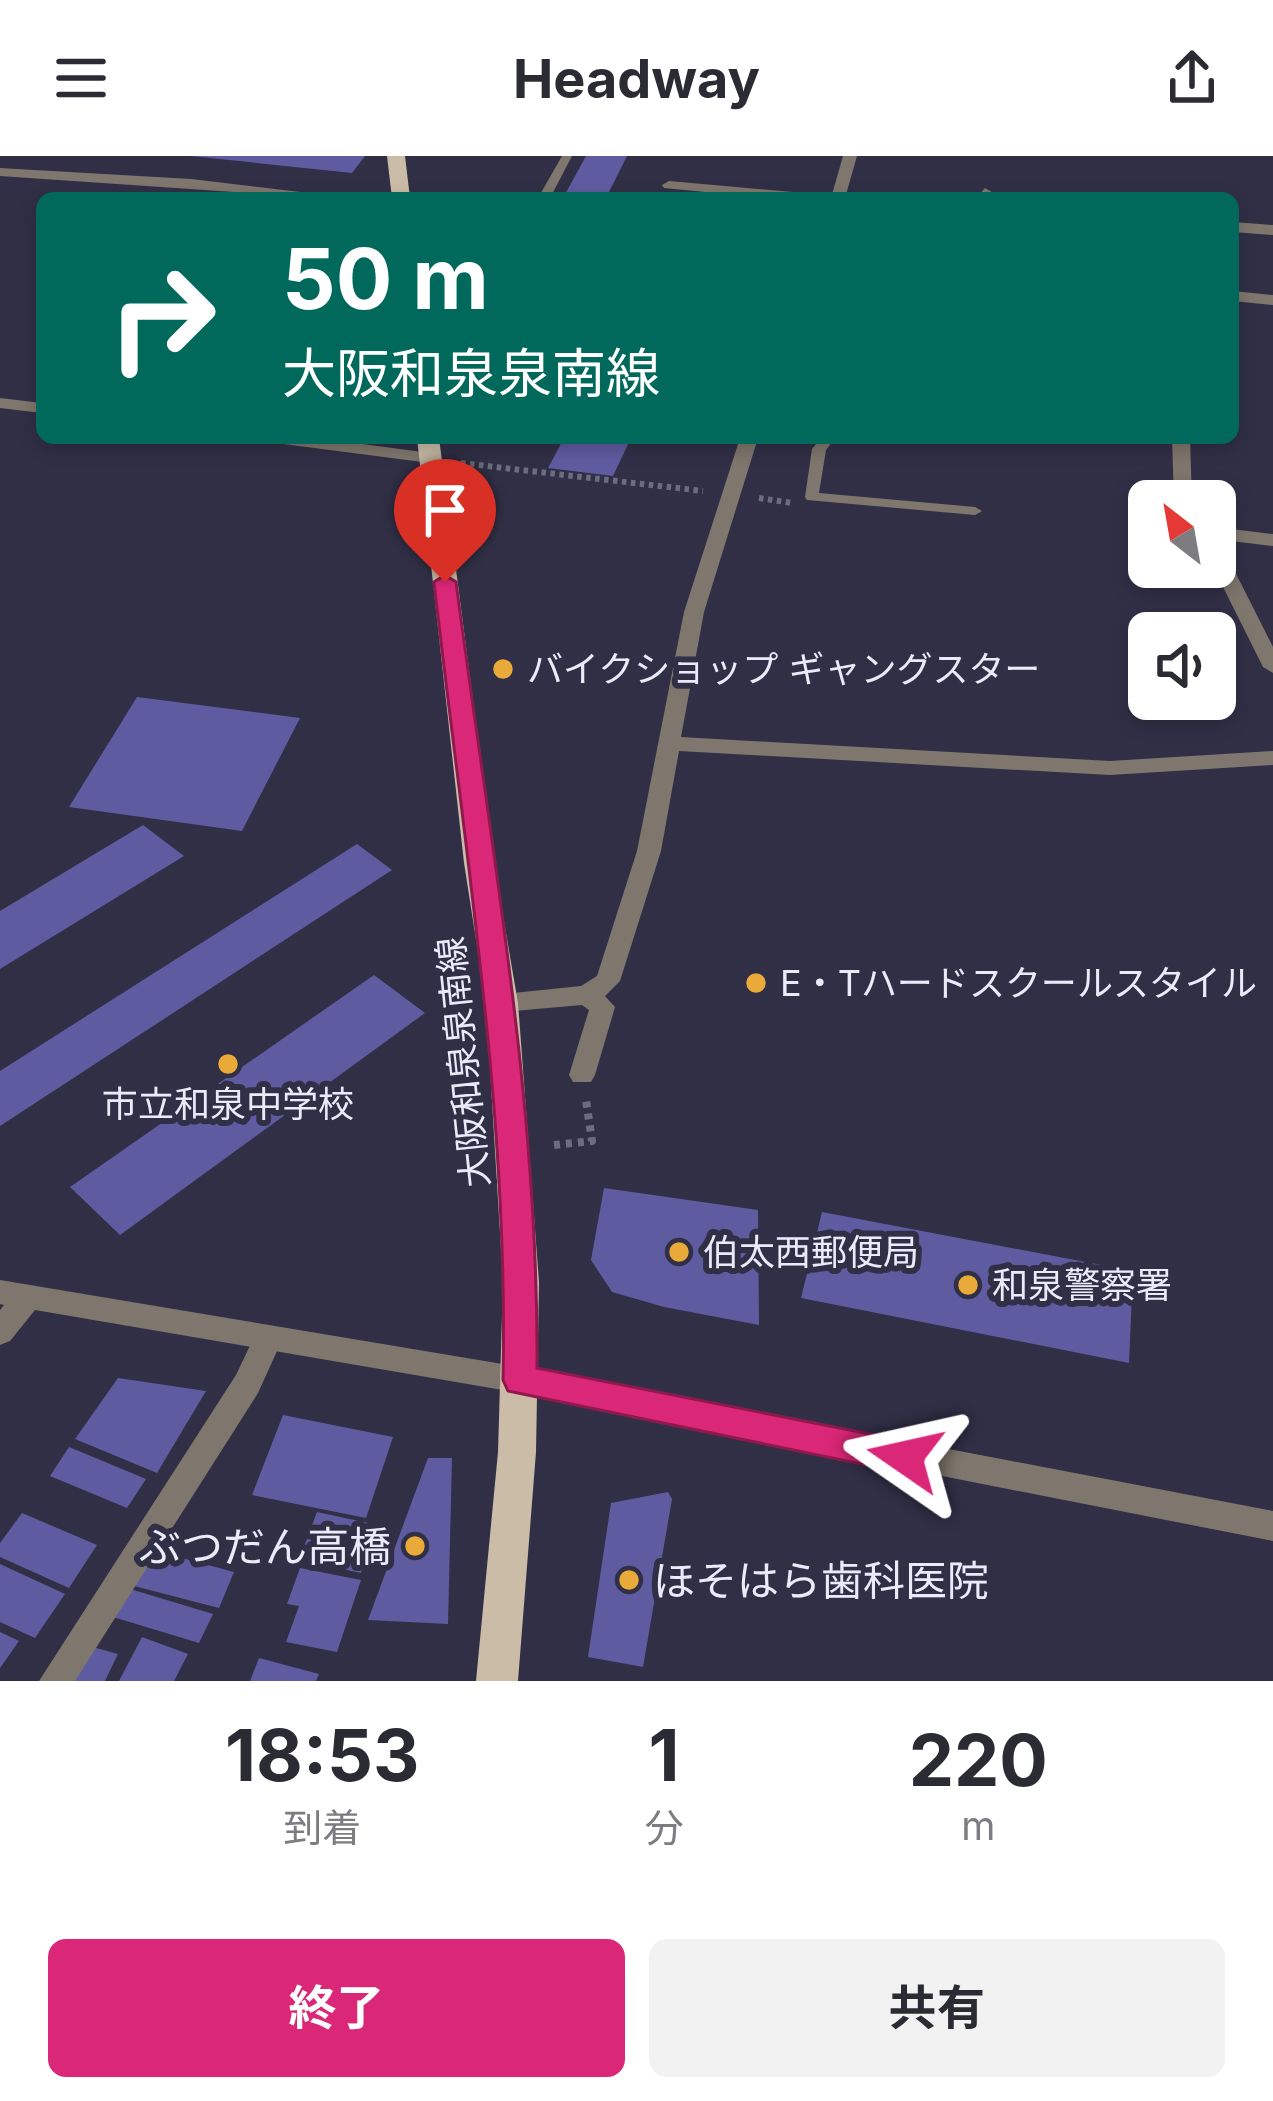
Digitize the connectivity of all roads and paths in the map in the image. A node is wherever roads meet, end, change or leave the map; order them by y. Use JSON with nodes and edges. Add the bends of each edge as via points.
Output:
{"nodes":[{"id":1,"x":396,"y":156,"type":"edge"},
{"id":2,"x":567,"y":156,"type":"edge"},
{"id":3,"x":850,"y":156,"type":"edge"},
{"id":4,"x":0,"y":172,"type":"edge"},
{"id":5,"x":669,"y":185,"type":"dead end"},
{"id":6,"x":266,"y":192,"type":"edge"},
{"id":7,"x":400,"y":192,"type":"edge"},
{"id":8,"x":547,"y":192,"type":"edge"},
{"id":9,"x":770,"y":192,"type":"edge"},
{"id":10,"x":840,"y":192,"type":"edge"},
{"id":11,"x":1239,"y":227,"type":"edge"},
{"id":12,"x":1273,"y":230,"type":"edge"},
{"id":13,"x":1239,"y":297,"type":"edge"},
{"id":14,"x":1273,"y":300,"type":"edge"},
{"id":15,"x":0,"y":403,"type":"edge"},
{"id":16,"x":36,"y":407,"type":"edge"},
{"id":17,"x":368,"y":444,"type":"edge"},
{"id":18,"x":747,"y":444,"type":"edge"},
{"id":19,"x":823,"y":444,"type":"edge"},
{"id":20,"x":1180,"y":444,"type":"edge"},
{"id":21,"x":429,"y":448,"type":"edge"},
{"id":22,"x":1182,"y":480,"type":"edge"},
{"id":23,"x":728,"y":494,"type":"junction"},
{"id":24,"x":812,"y":497,"type":"junction"},
{"id":25,"x":975,"y":511,"type":"dead end"},
{"id":26,"x":1236,"y":536,"type":"edge"},
{"id":27,"x":1273,"y":540,"type":"edge"},
{"id":28,"x":1233,"y":588,"type":"edge"},
{"id":29,"x":1273,"y":667,"type":"edge"},
{"id":30,"x":669,"y":743,"type":"junction"},
{"id":31,"x":1273,"y":758,"type":"edge"},
{"id":32,"x":587,"y":995,"type":"junction"},
{"id":33,"x":502,"y":1003,"type":"junction"},
{"id":34,"x":582,"y":1075,"type":"joint"},
{"id":35,"x":554,"y":1144,"type":"dead end"},
{"id":36,"x":14,"y":1294,"type":"edge"},
{"id":37,"x":0,"y":1332,"type":"edge"},
{"id":38,"x":267,"y":1340,"type":"junction"},
{"id":39,"x":520,"y":1380,"type":"junction"},
{"id":40,"x":1273,"y":1526,"type":"edge"},
{"id":41,"x":56,"y":1681,"type":"edge"},
{"id":42,"x":497,"y":1681,"type":"edge"}],
"edges":[{"from":1,"to":7,"type":"main road"},
{"from":2,"to":8,"type":"lane"},
{"from":3,"to":10,"type":"street"},
{"from":4,"to":6,"type":"street"},
{"from":5,"to":9,"type":"street"},
{"from":11,"to":12,"type":"street"},
{"from":13,"to":14,"type":"street"},
{"from":15,"to":16,"type":"street"},
{"from":17,"to":21,"type":"street"},
{"from":18,"to":23,"type":"street"},
{"from":19,"to":24,"type":"lane"},
{"from":20,"to":22,"type":"street"},
{"from":21,"to":23,"type":"path"},
{"from":21,"to":33,"type":"main road","name":"大阪和泉泉南線"},
{"from":23,"to":24,"type":"path","via":[[805,505]]},
{"from":23,"to":30,"type":"street"},
{"from":24,"to":25,"type":"lane"},
{"from":26,"to":27,"type":"street"},
{"from":28,"to":29,"type":"street"},
{"from":30,"to":31,"type":"street","via":[[1110,768]]},
{"from":30,"to":32,"type":"street","via":[[649,851],[608,981]]},
{"from":32,"to":33,"type":"street"},
{"from":32,"to":34,"type":"street","via":[[602,1007]]},
{"from":33,"to":39,"type":"main road","name":"大阪和泉泉南線"},
{"from":34,"to":35,"type":"path","via":[[592,1141]]},
{"from":36,"to":37,"type":"street"},
{"from":36,"to":38,"type":"street"},
{"from":38,"to":39,"type":"street"},
{"from":38,"to":41,"type":"street","via":[[247,1384]]},
{"from":39,"to":40,"type":"street"},
{"from":39,"to":42,"type":"main road","name":"大阪和泉泉南線"}]}
